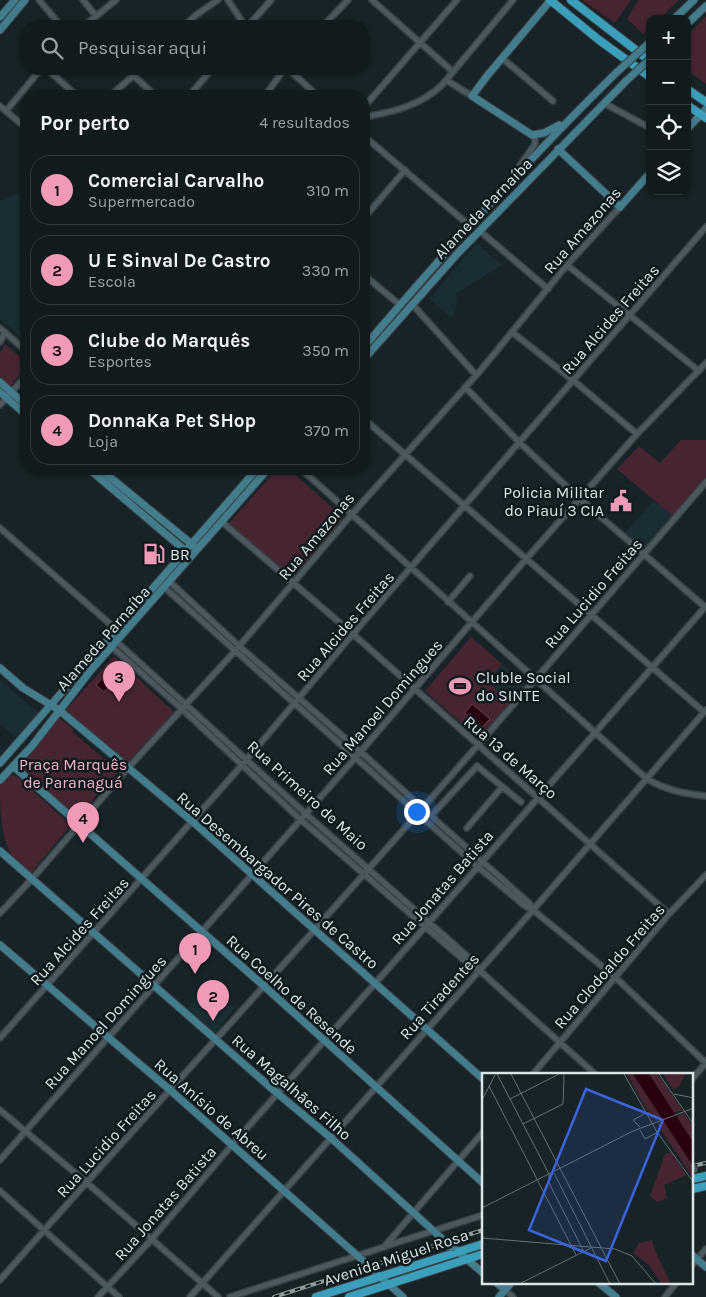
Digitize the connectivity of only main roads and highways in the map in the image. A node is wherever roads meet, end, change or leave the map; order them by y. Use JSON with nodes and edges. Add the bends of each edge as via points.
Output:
{"nodes":[{"id":1,"x":15,"y":0,"type":"edge"},
{"id":2,"x":25,"y":0,"type":"edge"},
{"id":3,"x":550,"y":0,"type":"edge"},
{"id":4,"x":571,"y":0,"type":"edge"},
{"id":5,"x":694,"y":0,"type":"edge"},
{"id":6,"x":706,"y":6,"type":"edge"},
{"id":7,"x":678,"y":15,"type":"edge"},
{"id":8,"x":0,"y":17,"type":"edge"},
{"id":9,"x":691,"y":20,"type":"edge"},
{"id":10,"x":0,"y":30,"type":"edge"},
{"id":11,"x":616,"y":36,"type":"junction"},
{"id":12,"x":608,"y":46,"type":"junction"},
{"id":13,"x":646,"y":46,"type":"edge"},
{"id":14,"x":646,"y":57,"type":"edge"},
{"id":15,"x":646,"y":64,"type":"edge"},
{"id":16,"x":646,"y":74,"type":"edge"},
{"id":17,"x":691,"y":92,"type":"edge"},
{"id":18,"x":706,"y":102,"type":"edge"},
{"id":19,"x":689,"y":105,"type":"edge"},
{"id":20,"x":704,"y":113,"type":"edge"},
{"id":21,"x":569,"y":119,"type":"junction"},
{"id":22,"x":691,"y":125,"type":"edge"},
{"id":23,"x":558,"y":149,"type":"junction"},
{"id":24,"x":646,"y":178,"type":"edge"},
{"id":25,"x":370,"y":340,"type":"edge"},
{"id":26,"x":370,"y":352,"type":"edge"},
{"id":27,"x":0,"y":382,"type":"edge"},
{"id":28,"x":0,"y":392,"type":"edge"},
{"id":29,"x":9,"y":395,"type":"junction"},
{"id":30,"x":20,"y":401,"type":"edge"},
{"id":31,"x":20,"y":408,"type":"edge"},
{"id":32,"x":96,"y":475,"type":"edge"},
{"id":33,"x":107,"y":475,"type":"edge"},
{"id":34,"x":252,"y":475,"type":"edge"},
{"id":35,"x":263,"y":475,"type":"edge"},
{"id":36,"x":191,"y":544,"type":"junction"},
{"id":37,"x":198,"y":549,"type":"junction"},
{"id":38,"x":185,"y":551,"type":"junction"},
{"id":39,"x":192,"y":556,"type":"junction"},
{"id":40,"x":0,"y":668,"type":"edge"},
{"id":41,"x":51,"y":705,"type":"junction"},
{"id":42,"x":60,"y":710,"type":"junction"},
{"id":43,"x":0,"y":763,"type":"edge"},
{"id":44,"x":13,"y":766,"type":"junction"},
{"id":45,"x":0,"y":780,"type":"edge"},
{"id":46,"x":0,"y":843,"type":"edge"},
{"id":47,"x":0,"y":851,"type":"edge"},
{"id":48,"x":14,"y":864,"type":"junction"},
{"id":49,"x":0,"y":945,"type":"edge"},
{"id":50,"x":482,"y":1077,"type":"edge"},
{"id":51,"x":482,"y":1181,"type":"edge"},
{"id":52,"x":482,"y":1244,"type":"edge"},
{"id":53,"x":455,"y":1250,"type":"junction"},
{"id":54,"x":482,"y":1255,"type":"edge"},
{"id":55,"x":467,"y":1260,"type":"junction"},
{"id":56,"x":694,"y":1260,"type":"edge"},
{"id":57,"x":706,"y":1267,"type":"edge"},
{"id":58,"x":482,"y":1271,"type":"edge"},
{"id":59,"x":377,"y":1274,"type":"junction"},
{"id":60,"x":389,"y":1284,"type":"junction"},
{"id":61,"x":498,"y":1284,"type":"edge"},
{"id":62,"x":510,"y":1284,"type":"edge"},
{"id":63,"x":600,"y":1284,"type":"edge"},
{"id":64,"x":505,"y":1290,"type":"junction"},
{"id":65,"x":316,"y":1297,"type":"edge"},
{"id":66,"x":349,"y":1297,"type":"edge"},
{"id":67,"x":403,"y":1297,"type":"edge"},
{"id":68,"x":498,"y":1297,"type":"edge"},
{"id":69,"x":616,"y":1297,"type":"edge"}],
"edges":[{"from":1,"to":8,"type":"main road"},
{"from":2,"to":10,"type":"main road"},
{"from":3,"to":12,"type":"main road"},
{"from":3,"to":21,"type":"main road","via":[[472,96],[532,135],[544,133]]},
{"from":4,"to":11,"type":"main road"},
{"from":5,"to":7,"type":"main road"},
{"from":6,"to":9,"type":"main road"},
{"from":11,"to":12,"type":"main road"},
{"from":11,"to":14,"type":"main road"},
{"from":12,"to":16,"type":"main road"},
{"from":13,"to":21,"type":"main road","bridge":true},
{"from":15,"to":23,"type":"main road","name":"Alameda Parnaíba","bridge":true},
{"from":17,"to":18,"type":"main road"},
{"from":19,"to":20,"type":"main road"},
{"from":20,"to":22,"type":"main road"},
{"from":21,"to":25,"type":"main road","via":[[502,189]]},
{"from":23,"to":24,"type":"main road","name":"Rua Amazonas","via":[[620,207]]},
{"from":23,"to":26,"type":"main road","name":"Alameda Parnaíba","via":[[459,252]]},
{"from":27,"to":29,"type":"main road"},
{"from":28,"to":29,"type":"main road"},
{"from":29,"to":30,"type":"main road"},
{"from":29,"to":31,"type":"main road"},
{"from":32,"to":38,"type":"main road"},
{"from":33,"to":36,"type":"main road"},
{"from":34,"to":36,"type":"main road","name":"Alameda Parnaíba"},
{"from":35,"to":37,"type":"main road","name":"Alameda Parnaíba"},
{"from":36,"to":37,"type":"main road"},
{"from":36,"to":38,"type":"main road","name":"Alameda Parnaíba"},
{"from":37,"to":39,"type":"main road","name":"Alameda Parnaíba"},
{"from":38,"to":39,"type":"main road"},
{"from":38,"to":41,"type":"main road","name":"Alameda Parnaíba"},
{"from":39,"to":42,"type":"main road","name":"Alameda Parnaíba"},
{"from":40,"to":41,"type":"main road","via":[[23,688]]},
{"from":41,"to":42,"type":"main road","name":"Rua Desembargador Pires de Castro"},
{"from":41,"to":43,"type":"main road","name":"Alameda Parnaíba"},
{"from":42,"to":44,"type":"main road","name":"Alameda Parnaíba"},
{"from":42,"to":50,"type":"main road","name":"Rua Desembargador Pires de Castro","via":[[193,822]]},
{"from":44,"to":45,"type":"main road","name":"Alameda Parnaíba"},
{"from":44,"to":51,"type":"main road","name":"Rua Coelho de Resende"},
{"from":46,"to":48,"type":"main road","name":"Rua Magalhães Filho"},
{"from":47,"to":48,"type":"main road","name":"Rua Magalhães Filho"},
{"from":48,"to":53,"type":"main road","name":"Rua Magalhães Filho","bridge":true,"via":[[331,1138]]},
{"from":49,"to":59,"type":"main road","name":"Rua Anísio de Abreu","bridge":true,"via":[[232,1144]]},
{"from":52,"to":53,"type":"main road","name":"Avenida Miguel Rosa"},
{"from":53,"to":55,"type":"main road","name":"Rua Magalhães Filho"},
{"from":53,"to":59,"type":"main road","name":"Avenida Miguel Rosa"},
{"from":54,"to":55,"type":"main road","name":"Avenida Miguel Rosa"},
{"from":55,"to":58,"type":"main road","name":"Rua Magalhães Filho"},
{"from":55,"to":60,"type":"main road","name":"Avenida Miguel Rosa"},
{"from":56,"to":57,"type":"main road"},
{"from":59,"to":60,"type":"main road","name":"Rua Anísio de Abreu"},
{"from":59,"to":65,"type":"main road","name":"Avenida Miguel Rosa"},
{"from":60,"to":66,"type":"main road","name":"Avenida Miguel Rosa"},
{"from":60,"to":67,"type":"main road","name":"Rua Anísio de Abreu"},
{"from":61,"to":64,"type":"main road"},
{"from":62,"to":64,"type":"main road"},
{"from":63,"to":69,"type":"main road"},
{"from":64,"to":68,"type":"main road"}]}
